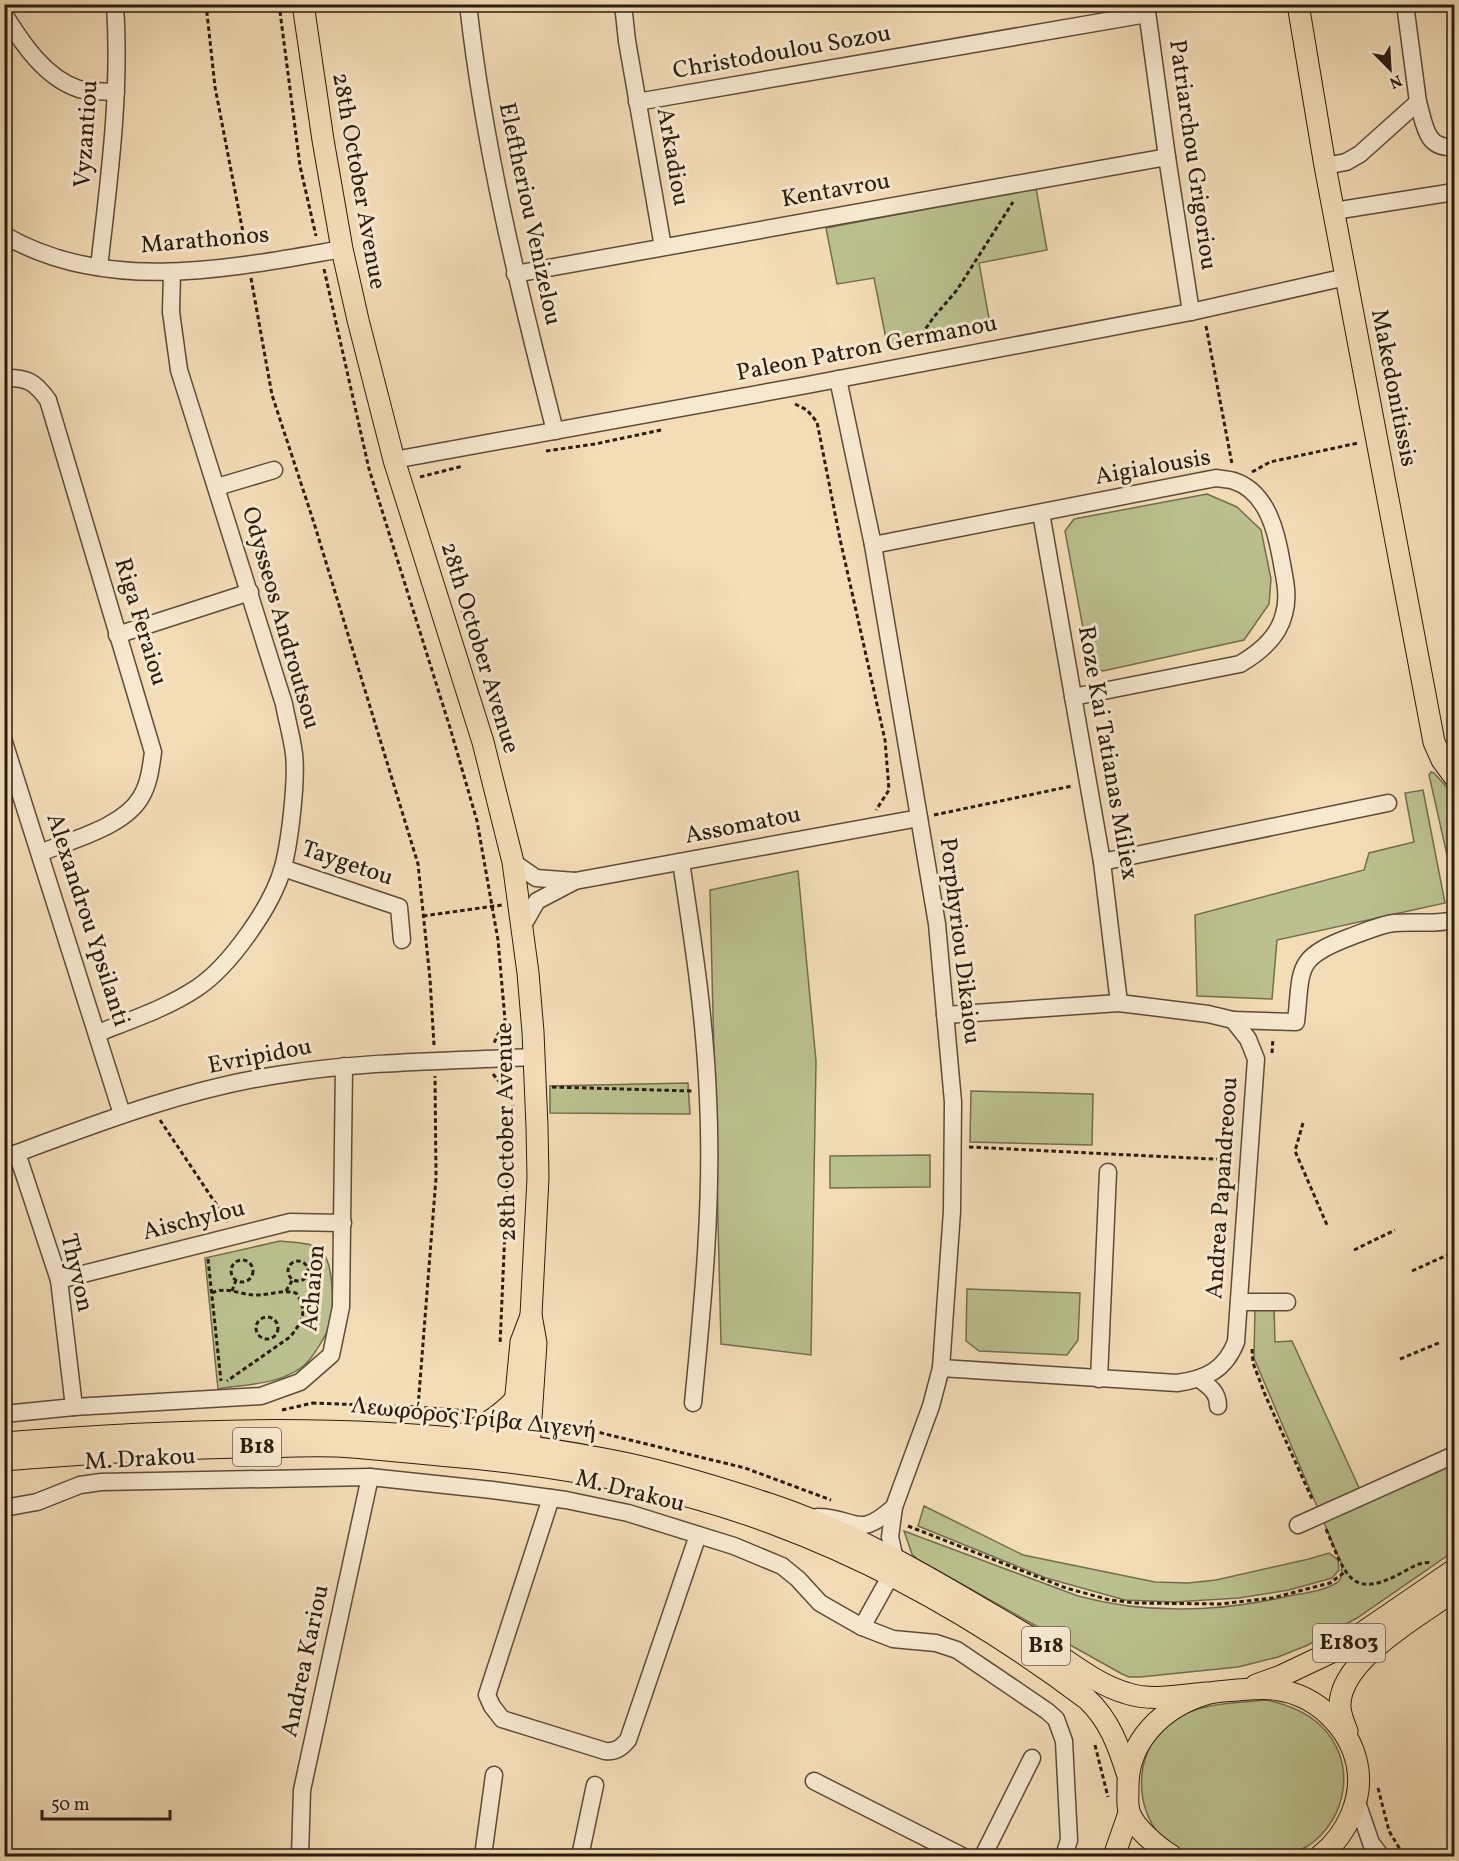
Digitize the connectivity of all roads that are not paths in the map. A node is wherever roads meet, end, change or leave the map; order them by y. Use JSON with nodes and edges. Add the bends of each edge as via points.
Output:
{"nodes":[{"id":1,"x":116,"y":4,"type":"edge"},
{"id":2,"x":303,"y":4,"type":"edge"},
{"id":3,"x":468,"y":4,"type":"edge"},
{"id":4,"x":623,"y":4,"type":"edge"},
{"id":5,"x":1298,"y":4,"type":"edge"},
{"id":6,"x":1404,"y":4,"type":"edge"},
{"id":7,"x":1147,"y":9,"type":"edge"},
{"id":8,"x":4,"y":14,"type":"edge"},
{"id":9,"x":116,"y":92,"type":"junction"},
{"id":10,"x":637,"y":102,"type":"junction"},
{"id":11,"x":1418,"y":102,"type":"junction"},
{"id":12,"x":1455,"y":147,"type":"edge"},
{"id":13,"x":1167,"y":157,"type":"junction"},
{"id":14,"x":1325,"y":166,"type":"junction"},
{"id":15,"x":1455,"y":192,"type":"edge"},
{"id":16,"x":1334,"y":211,"type":"junction"},
{"id":17,"x":4,"y":235,"type":"edge"},
{"id":18,"x":663,"y":247,"type":"junction"},
{"id":19,"x":342,"y":249,"type":"junction"},
{"id":20,"x":99,"y":267,"type":"junction"},
{"id":21,"x":172,"y":273,"type":"junction"},
{"id":22,"x":515,"y":274,"type":"junction"},
{"id":23,"x":1347,"y":277,"type":"junction"},
{"id":24,"x":1197,"y":311,"type":"junction"},
{"id":25,"x":4,"y":378,"type":"edge"},
{"id":26,"x":838,"y":379,"type":"junction"},
{"id":27,"x":555,"y":431,"type":"junction"},
{"id":28,"x":394,"y":459,"type":"junction"},
{"id":29,"x":274,"y":470,"type":"dead end"},
{"id":30,"x":218,"y":487,"type":"junction"},
{"id":31,"x":1041,"y":513,"type":"junction"},
{"id":32,"x":873,"y":545,"type":"junction"},
{"id":33,"x":250,"y":592,"type":"junction"},
{"id":34,"x":117,"y":635,"type":"junction"},
{"id":35,"x":1073,"y":697,"type":"junction"},
{"id":36,"x":4,"y":742,"type":"edge"},
{"id":37,"x":1455,"y":776,"type":"edge"},
{"id":38,"x":1388,"y":803,"type":"dead end"},
{"id":39,"x":919,"y":818,"type":"junction"},
{"id":40,"x":40,"y":853,"type":"junction"},
{"id":41,"x":513,"y":862,"type":"junction"},
{"id":42,"x":681,"y":862,"type":"junction"},
{"id":43,"x":1102,"y":862,"type":"junction"},
{"id":44,"x":283,"y":868,"type":"junction"},
{"id":45,"x":575,"y":881,"type":"junction"},
{"id":46,"x":1447,"y":922,"type":"edge"},
{"id":47,"x":522,"y":927,"type":"junction"},
{"id":48,"x":402,"y":940,"type":"dead end"},
{"id":49,"x":1119,"y":1003,"type":"junction"},
{"id":50,"x":945,"y":1015,"type":"junction"},
{"id":51,"x":1233,"y":1020,"type":"junction"},
{"id":52,"x":98,"y":1034,"type":"junction"},
{"id":53,"x":534,"y":1057,"type":"junction"},
{"id":54,"x":344,"y":1066,"type":"junction"},
{"id":55,"x":122,"y":1114,"type":"junction"},
{"id":56,"x":11,"y":1155,"type":"edge"},
{"id":57,"x":1108,"y":1172,"type":"dead end"},
{"id":58,"x":343,"y":1223,"type":"junction"},
{"id":59,"x":58,"y":1280,"type":"junction"},
{"id":60,"x":1239,"y":1302,"type":"junction"},
{"id":61,"x":1287,"y":1302,"type":"dead end"},
{"id":62,"x":531,"y":1315,"type":"junction"},
{"id":63,"x":941,"y":1368,"type":"junction"},
{"id":64,"x":1099,"y":1379,"type":"junction"},
{"id":65,"x":1199,"y":1379,"type":"junction"},
{"id":66,"x":693,"y":1403,"type":"dead end"},
{"id":67,"x":1218,"y":1406,"type":"dead end"},
{"id":68,"x":74,"y":1407,"type":"junction"},
{"id":69,"x":508,"y":1407,"type":"junction"},
{"id":70,"x":4,"y":1414,"type":"edge"},
{"id":71,"x":452,"y":1438,"type":"junction"},
{"id":72,"x":4,"y":1443,"type":"edge"},
{"id":73,"x":520,"y":1453,"type":"junction"},
{"id":74,"x":1455,"y":1455,"type":"edge"},
{"id":75,"x":4,"y":1460,"type":"edge"},
{"id":76,"x":370,"y":1477,"type":"junction"},
{"id":77,"x":550,"y":1498,"type":"junction"},
{"id":78,"x":4,"y":1508,"type":"edge"},
{"id":79,"x":893,"y":1514,"type":"junction"},
{"id":80,"x":810,"y":1518,"type":"junction"},
{"id":81,"x":1298,"y":1526,"type":"dead end"},
{"id":82,"x":698,"y":1535,"type":"junction"},
{"id":83,"x":893,"y":1567,"type":"junction"},
{"id":84,"x":1446,"y":1567,"type":"edge"},
{"id":85,"x":1455,"y":1591,"type":"edge"},
{"id":86,"x":862,"y":1627,"type":"junction"},
{"id":87,"x":1242,"y":1690,"type":"junction"},
{"id":88,"x":1207,"y":1693,"type":"junction"},
{"id":89,"x":1351,"y":1746,"type":"junction"},
{"id":90,"x":1032,"y":1758,"type":"dead end"},
{"id":91,"x":1127,"y":1773,"type":"junction"},
{"id":92,"x":494,"y":1775,"type":"dead end"},
{"id":93,"x":814,"y":1781,"type":"dead end"},
{"id":94,"x":596,"y":1785,"type":"dead end"},
{"id":95,"x":1356,"y":1799,"type":"junction"},
{"id":96,"x":1129,"y":1813,"type":"junction"},
{"id":97,"x":300,"y":1857,"type":"edge"},
{"id":98,"x":483,"y":1857,"type":"edge"},
{"id":99,"x":580,"y":1857,"type":"edge"},
{"id":100,"x":963,"y":1857,"type":"edge"},
{"id":101,"x":983,"y":1857,"type":"edge"},
{"id":102,"x":1065,"y":1857,"type":"edge"},
{"id":103,"x":1114,"y":1857,"type":"edge"},
{"id":104,"x":1172,"y":1857,"type":"edge"},
{"id":105,"x":1320,"y":1857,"type":"edge"},
{"id":106,"x":1381,"y":1857,"type":"edge"}],
"edges":[{"from":1,"to":9,"type":"street","name":"Vyzantiou"},
{"from":2,"to":19,"type":"main road","name":"28th October Avenue"},
{"from":3,"to":22,"type":"street","name":"Eleftheriou Venizelou","via":[[486,134]]},
{"from":4,"to":10,"type":"street","name":"Arkadiou"},
{"from":5,"to":14,"type":"main road","name":"Makedonitissis"},
{"from":6,"to":11,"type":"street"},
{"from":7,"to":10,"type":"street","name":"Christodoulou Sozou"},
{"from":7,"to":13,"type":"street","name":"Patriarchou Grigoriou"},
{"from":8,"to":9,"type":"street","via":[[37,60],[60,79],[84,90]]},
{"from":9,"to":20,"type":"street","name":"Vyzantiou"},
{"from":10,"to":18,"type":"street","name":"Arkadiou"},
{"from":11,"to":12,"type":"street","via":[[1431,140]]},
{"from":11,"to":14,"type":"street","via":[[1360,154],[1346,162]]},
{"from":13,"to":18,"type":"street","name":"Kentavrou"},
{"from":13,"to":24,"type":"street","name":"Patriarchou Grigoriou"},
{"from":14,"to":16,"type":"main road","name":"Makedonitissis"},
{"from":15,"to":16,"type":"street"},
{"from":16,"to":23,"type":"main road","name":"Makedonitissis"},
{"from":17,"to":20,"type":"street","name":"Marathonos","via":[[48,255]]},
{"from":18,"to":22,"type":"street","name":"Kentavrou"},
{"from":19,"to":21,"type":"street","name":"Marathonos"},
{"from":19,"to":28,"type":"main road","name":"28th October Avenue"},
{"from":20,"to":21,"type":"street","name":"Marathonos"},
{"from":21,"to":30,"type":"street","name":"Odysseos Androutsou","via":[[171,312],[178,361]]},
{"from":22,"to":27,"type":"street","name":"Eleftheriou Venizelou"},
{"from":23,"to":24,"type":"street","name":"Paleon Patron Germanou"},
{"from":23,"to":37,"type":"main road","name":"Makedonitissis","via":[[1434,742]]},
{"from":24,"to":26,"type":"street","name":"Paleon Patron Germanou"},
{"from":25,"to":34,"type":"street","name":"Riga Feraiou","via":[[19,377],[32,382],[48,399]]},
{"from":26,"to":27,"type":"street","name":"Paleon Patron Germanou"},
{"from":26,"to":32,"type":"street","name":"Porphyriou Dikaiou"},
{"from":27,"to":28,"type":"street","name":"Paleon Patron Germanou"},
{"from":28,"to":41,"type":"main road","name":"28th October Avenue","via":[[481,734]]},
{"from":29,"to":30,"type":"street"},
{"from":30,"to":33,"type":"street","name":"Odysseos Androutsou"},
{"from":31,"to":32,"type":"street","name":"Aigialousis"},
{"from":31,"to":35,"type":"street","name":"Roze Kai Tatianas Miliex"},
{"from":31,"to":35,"type":"street","name":"Aigialousis","via":[[1216,478],[1235,481],[1250,491],[1263,505],[1277,534],[1287,592],[1284,614],[1279,628],[1254,656],[1240,664]]},
{"from":32,"to":39,"type":"street","name":"Porphyriou Dikaiou"},
{"from":33,"to":34,"type":"street"},
{"from":33,"to":44,"type":"street","name":"Odysseos Androutsou","via":[[284,704],[294,755],[292,810]]},
{"from":34,"to":40,"type":"street","name":"Riga Feraiou","via":[[151,741],[153,752],[146,784],[141,797],[122,817]]},
{"from":35,"to":43,"type":"street","name":"Roze Kai Tatianas Miliex"},
{"from":36,"to":40,"type":"street","name":"Alexandrou Ypsilanti"},
{"from":38,"to":43,"type":"street"},
{"from":39,"to":42,"type":"street","name":"Assomatou"},
{"from":39,"to":50,"type":"street","name":"Porphyriou Dikaiou","via":[[937,924]]},
{"from":40,"to":52,"type":"street","name":"Alexandrou Ypsilanti"},
{"from":41,"to":45,"type":"street","name":"Assomatou","via":[[536,878]]},
{"from":41,"to":47,"type":"main road","name":"28th October Avenue"},
{"from":42,"to":45,"type":"street","name":"Assomatou"},
{"from":42,"to":66,"type":"street","via":[[700,986],[708,1091],[708,1199]]},
{"from":43,"to":49,"type":"street","name":"Roze Kai Tatianas Miliex"},
{"from":44,"to":48,"type":"street","name":"Taygetou","via":[[399,907]]},
{"from":44,"to":52,"type":"street","name":"Odysseos Androutsou","via":[[248,935],[199,987]]},
{"from":45,"to":47,"type":"street","name":"Assomatou","via":[[537,901]]},
{"from":46,"to":51,"type":"street","via":[[1385,924],[1326,946],[1306,961],[1296,1022]]},
{"from":47,"to":53,"type":"main road","name":"28th October Avenue"},
{"from":49,"to":50,"type":"street"},
{"from":49,"to":51,"type":"street"},
{"from":50,"to":63,"type":"street","name":"Porphyriou Dikaiou","via":[[953,1146]]},
{"from":51,"to":60,"type":"street","name":"Andrea Papandreoou","via":[[1248,1039],[1256,1059]]},
{"from":52,"to":55,"type":"street","name":"Alexandrou Ypsilanti"},
{"from":53,"to":54,"type":"street","name":"Evripidou"},
{"from":53,"to":62,"type":"main road","name":"28th October Avenue","via":[[538,1178]]},
{"from":54,"to":55,"type":"street","name":"Evripidou","via":[[221,1086]]},
{"from":54,"to":58,"type":"street","name":"Achaion"},
{"from":55,"to":56,"type":"street","name":"Evripidou"},
{"from":56,"to":59,"type":"street","name":"Thyvon"},
{"from":57,"to":64,"type":"street"},
{"from":58,"to":59,"type":"street","name":"Aischylou","via":[[290,1222]]},
{"from":58,"to":68,"type":"street","name":"Achaion","via":[[341,1307],[331,1355],[300,1382],[261,1396]]},
{"from":59,"to":68,"type":"street","name":"Thyvon"},
{"from":60,"to":61,"type":"street"},
{"from":60,"to":65,"type":"street","name":"Andrea Papandreoou","via":[[1236,1342],[1231,1355]]},
{"from":62,"to":69,"type":"main road","name":"28th October Avenue","via":[[521,1342]]},
{"from":62,"to":73,"type":"main road","name":"28th October Avenue","via":[[536,1343],[532,1420]]},
{"from":63,"to":64,"type":"street","name":"Andrea Papandreoou"},
{"from":63,"to":79,"type":"street","name":"Porphyriou Dikaiou"},
{"from":64,"to":65,"type":"street","name":"Andrea Papandreoou","via":[[1177,1383]]},
{"from":65,"to":67,"type":"street","via":[[1214,1391]]},
{"from":68,"to":70,"type":"street","name":"Achaion"},
{"from":69,"to":71,"type":"main road","via":[[474,1430]]},
{"from":69,"to":73,"type":"main road","name":"28th October Avenue"},
{"from":71,"to":72,"type":"main road","name":"Λεωφόρος Γρίβα Διγενή","number":"B18","via":[[334,1430],[235,1430],[128,1433]]},
{"from":71,"to":73,"type":"main road","name":"Λεωφόρος Γρίβα Διγενή","number":"B18"},
{"from":73,"to":75,"type":"main road","name":"Λεωφόρος Γρίβα Διγενή","number":"B18","via":[[334,1446],[219,1447]]},
{"from":73,"to":80,"type":"main road","name":"Λεωφόρος Γρίβα Διγενή","number":"B18","via":[[607,1459]]},
{"from":73,"to":83,"type":"main road","name":"Λεωφόρος Γρίβα Διγενή","number":"B18","via":[[772,1523]]},
{"from":74,"to":81,"type":"street"},
{"from":76,"to":77,"type":"street","name":"M. Drakou"},
{"from":76,"to":78,"type":"street","name":"M. Drakou","via":[[101,1482]]},
{"from":76,"to":97,"type":"street","name":"Andrea Kariou","via":[[303,1790]]},
{"from":77,"to":82,"type":"street","name":"M. Drakou","via":[[628,1513]]},
{"from":77,"to":82,"type":"street","via":[[488,1695],[502,1719],[605,1751],[621,1749],[628,1740]]},
{"from":79,"to":80,"type":"street","via":[[857,1526],[828,1518]]},
{"from":79,"to":83,"type":"street","name":"Porphyriou Dikaiou"},
{"from":80,"to":83,"type":"main road","name":"Λεωφόρος Γρίβα Διγενή","number":"B18"},
{"from":82,"to":86,"type":"street","name":"M. Drakou","via":[[782,1566],[820,1603]]},
{"from":83,"to":86,"type":"street"},
{"from":83,"to":88,"type":"main road","name":"Λεωφόρος Γρίβα Διγενή","number":"B18","via":[[1040,1642],[1124,1693],[1152,1698]]},
{"from":83,"to":91,"type":"main road","name":"Λεωφόρος Γρίβα Διγενή","number":"B18","via":[[1029,1655],[1087,1699],[1111,1728]]},
{"from":84,"to":87,"type":"main road","number":"E1803","via":[[1340,1648]]},
{"from":85,"to":89,"type":"main road","number":"E1803","via":[[1374,1648],[1350,1675],[1340,1708]]},
{"from":86,"to":102,"type":"street","name":"M. Drakou","via":[[893,1639],[936,1643],[957,1650],[1056,1719],[1064,1741],[1069,1840]]},
{"from":87,"to":88,"type":"main road","name":"Λεωφόρος Γρίβα Διγενή"},
{"from":87,"to":89,"type":"main road","via":[[1279,1690],[1306,1699],[1329,1715]]},
{"from":88,"to":91,"type":"main road","via":[[1183,1703],[1151,1725],[1133,1754]]},
{"from":89,"to":95,"type":"main road","via":[[1359,1772]]},
{"from":90,"to":101,"type":"street"},
{"from":91,"to":96,"type":"main road"},
{"from":92,"to":98,"type":"street"},
{"from":93,"to":100,"type":"street"},
{"from":94,"to":99,"type":"street"},
{"from":95,"to":105,"type":"main road","via":[[1346,1827]]},
{"from":95,"to":106,"type":"street","via":[[1371,1843]]},
{"from":96,"to":103,"type":"main road"},
{"from":96,"to":104,"type":"main road","via":[[1151,1840]]}]}
